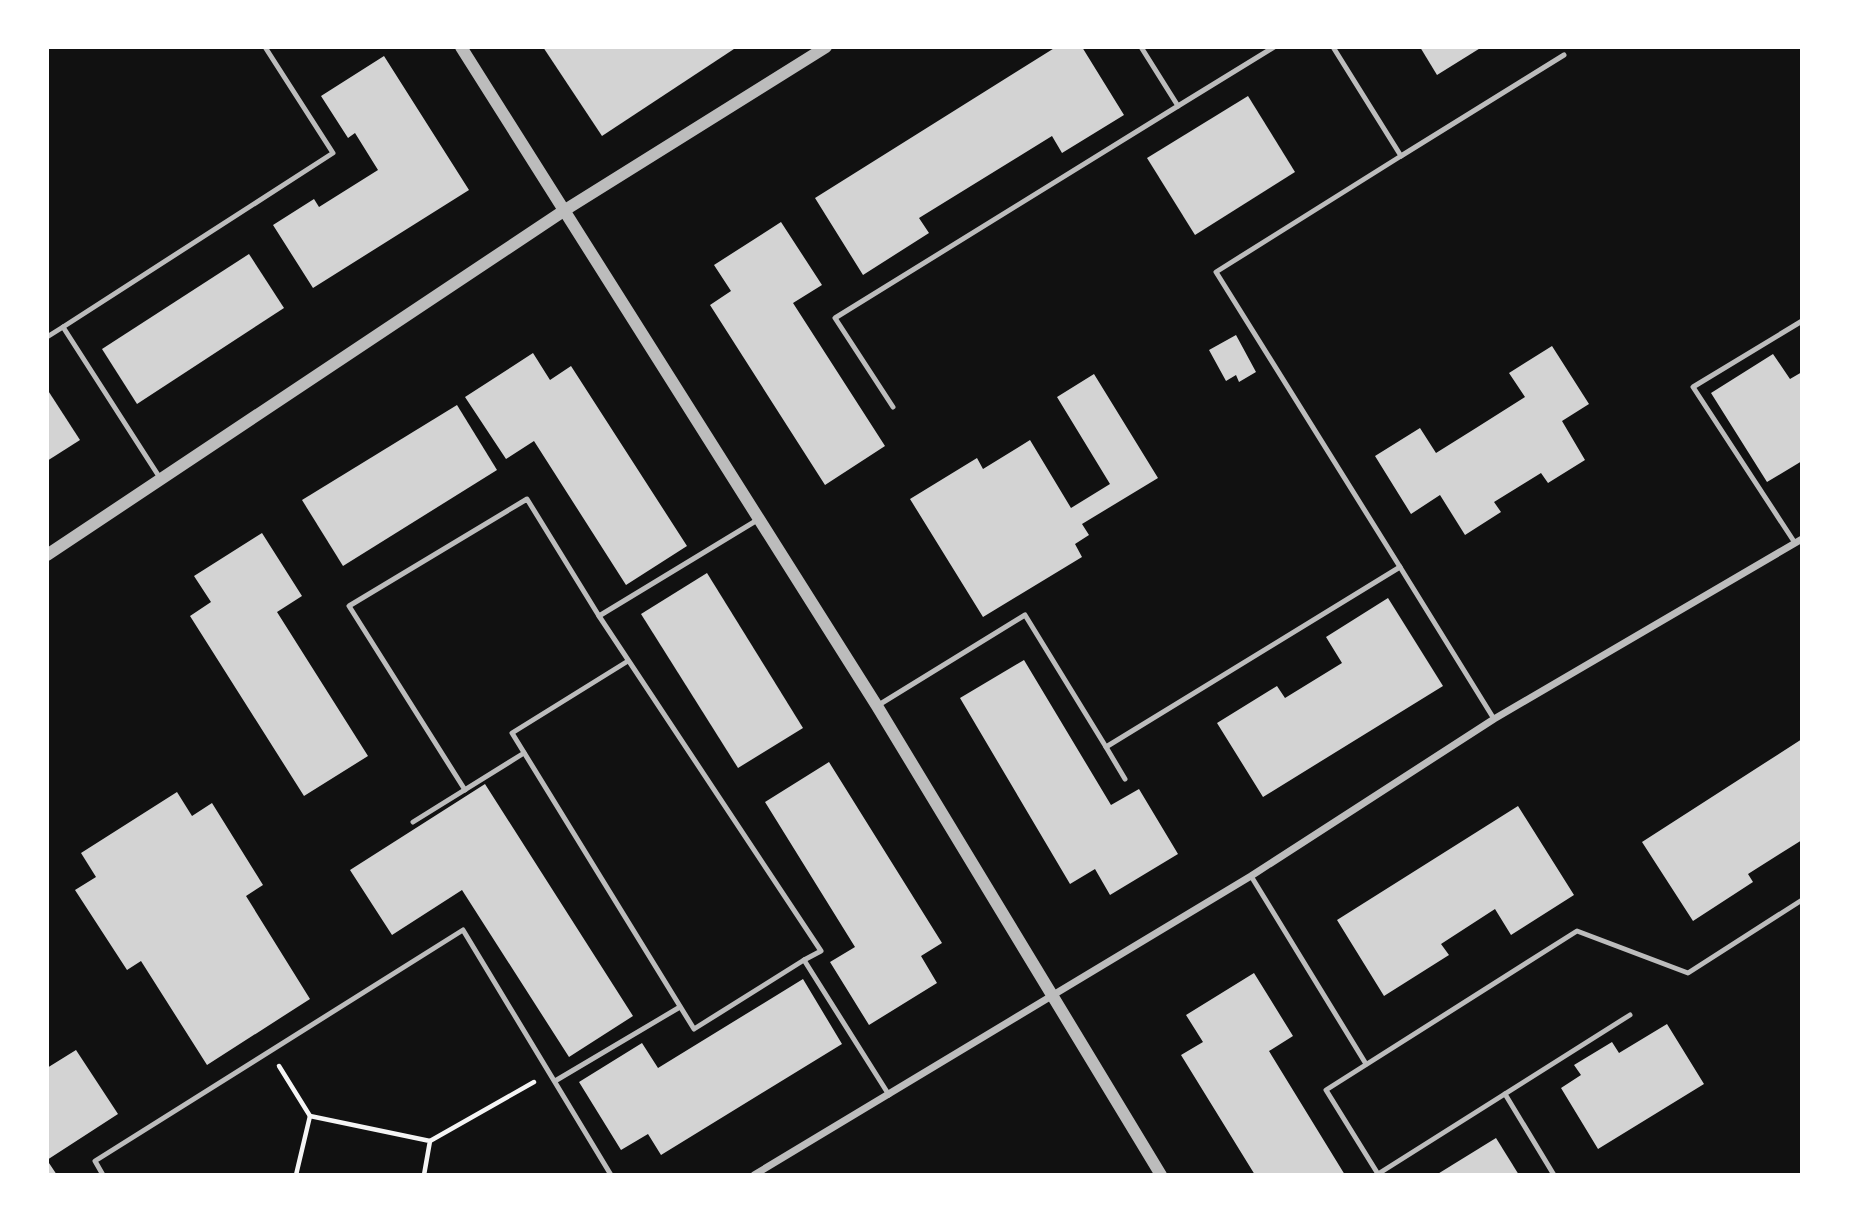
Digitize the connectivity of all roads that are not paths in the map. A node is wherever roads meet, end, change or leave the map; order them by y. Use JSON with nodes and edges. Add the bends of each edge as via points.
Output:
{"nodes":[{"id":1,"x":265,"y":47,"type":"edge"},
{"id":2,"x":461,"y":47,"type":"edge"},
{"id":3,"x":1142,"y":47,"type":"edge"},
{"id":4,"x":1274,"y":47,"type":"edge"},
{"id":5,"x":1332,"y":47,"type":"edge"},
{"id":6,"x":819,"y":49,"type":"edge"},
{"id":7,"x":1564,"y":55,"type":"dead end"},
{"id":8,"x":1178,"y":106,"type":"junction"},
{"id":9,"x":1401,"y":156,"type":"junction"},
{"id":10,"x":565,"y":210,"type":"junction"},
{"id":11,"x":1802,"y":321,"type":"edge"},
{"id":12,"x":63,"y":327,"type":"junction"},
{"id":13,"x":47,"y":337,"type":"edge"},
{"id":14,"x":893,"y":407,"type":"dead end"},
{"id":15,"x":160,"y":478,"type":"junction"},
{"id":16,"x":759,"y":519,"type":"junction"},
{"id":17,"x":1798,"y":541,"type":"edge"},
{"id":18,"x":47,"y":555,"type":"edge"},
{"id":19,"x":1400,"y":567,"type":"junction"},
{"id":20,"x":599,"y":616,"type":"junction"},
{"id":21,"x":628,"y":660,"type":"junction"},
{"id":22,"x":877,"y":706,"type":"junction"},
{"id":23,"x":1494,"y":719,"type":"junction"},
{"id":24,"x":1106,"y":747,"type":"junction"},
{"id":25,"x":524,"y":753,"type":"junction"},
{"id":26,"x":1125,"y":779,"type":"dead end"},
{"id":27,"x":465,"y":790,"type":"junction"},
{"id":28,"x":413,"y":822,"type":"dead end"},
{"id":29,"x":1251,"y":876,"type":"junction"},
{"id":30,"x":1802,"y":900,"type":"edge"},
{"id":31,"x":804,"y":960,"type":"junction"},
{"id":32,"x":1051,"y":995,"type":"junction"},
{"id":33,"x":680,"y":1007,"type":"junction"},
{"id":34,"x":1630,"y":1015,"type":"dead end"},
{"id":35,"x":1366,"y":1064,"type":"junction"},
{"id":36,"x":555,"y":1081,"type":"junction"},
{"id":37,"x":1505,"y":1094,"type":"junction"},
{"id":38,"x":889,"y":1095,"type":"junction"},
{"id":39,"x":103,"y":1175,"type":"edge"},
{"id":40,"x":611,"y":1175,"type":"edge"},
{"id":41,"x":754,"y":1175,"type":"edge"},
{"id":42,"x":1161,"y":1175,"type":"edge"},
{"id":43,"x":1554,"y":1175,"type":"edge"}],
"edges":[{"from":1,"to":12,"type":"lane","via":[[333,153]]},
{"from":2,"to":10,"type":"street"},
{"from":3,"to":8,"type":"lane"},
{"from":4,"to":8,"type":"lane"},
{"from":5,"to":9,"type":"lane"},
{"from":6,"to":10,"type":"street"},
{"from":7,"to":9,"type":"lane"},
{"from":8,"to":14,"type":"lane","via":[[835,318]]},
{"from":9,"to":19,"type":"lane","via":[[1216,272]]},
{"from":10,"to":15,"type":"street"},
{"from":10,"to":16,"type":"street"},
{"from":11,"to":17,"type":"lane","via":[[1693,387]]},
{"from":12,"to":13,"type":"lane"},
{"from":12,"to":15,"type":"lane"},
{"from":15,"to":18,"type":"street"},
{"from":16,"to":20,"type":"lane"},
{"from":16,"to":22,"type":"street"},
{"from":17,"to":23,"type":"street"},
{"from":19,"to":23,"type":"lane"},
{"from":19,"to":24,"type":"lane"},
{"from":20,"to":21,"type":"lane"},
{"from":20,"to":27,"type":"lane","via":[[527,499],[349,606]]},
{"from":21,"to":25,"type":"lane","via":[[512,733]]},
{"from":21,"to":31,"type":"lane","via":[[821,951]]},
{"from":22,"to":24,"type":"lane","via":[[1025,615]]},
{"from":22,"to":32,"type":"street"},
{"from":23,"to":29,"type":"street"},
{"from":24,"to":26,"type":"lane"},
{"from":25,"to":27,"type":"lane"},
{"from":25,"to":33,"type":"lane"},
{"from":27,"to":28,"type":"lane"},
{"from":29,"to":32,"type":"street"},
{"from":29,"to":35,"type":"lane"},
{"from":30,"to":35,"type":"lane","via":[[1688,973],[1577,930]]},
{"from":31,"to":33,"type":"lane","via":[[694,1029]]},
{"from":31,"to":38,"type":"lane"},
{"from":32,"to":38,"type":"street"},
{"from":32,"to":42,"type":"street"},
{"from":33,"to":36,"type":"lane"},
{"from":34,"to":37,"type":"lane"},
{"from":35,"to":37,"type":"lane","via":[[1326,1090],[1378,1174]]},
{"from":36,"to":39,"type":"lane","via":[[463,930],[95,1161]]},
{"from":36,"to":40,"type":"lane"},
{"from":37,"to":43,"type":"lane"},
{"from":38,"to":41,"type":"street"}]}
